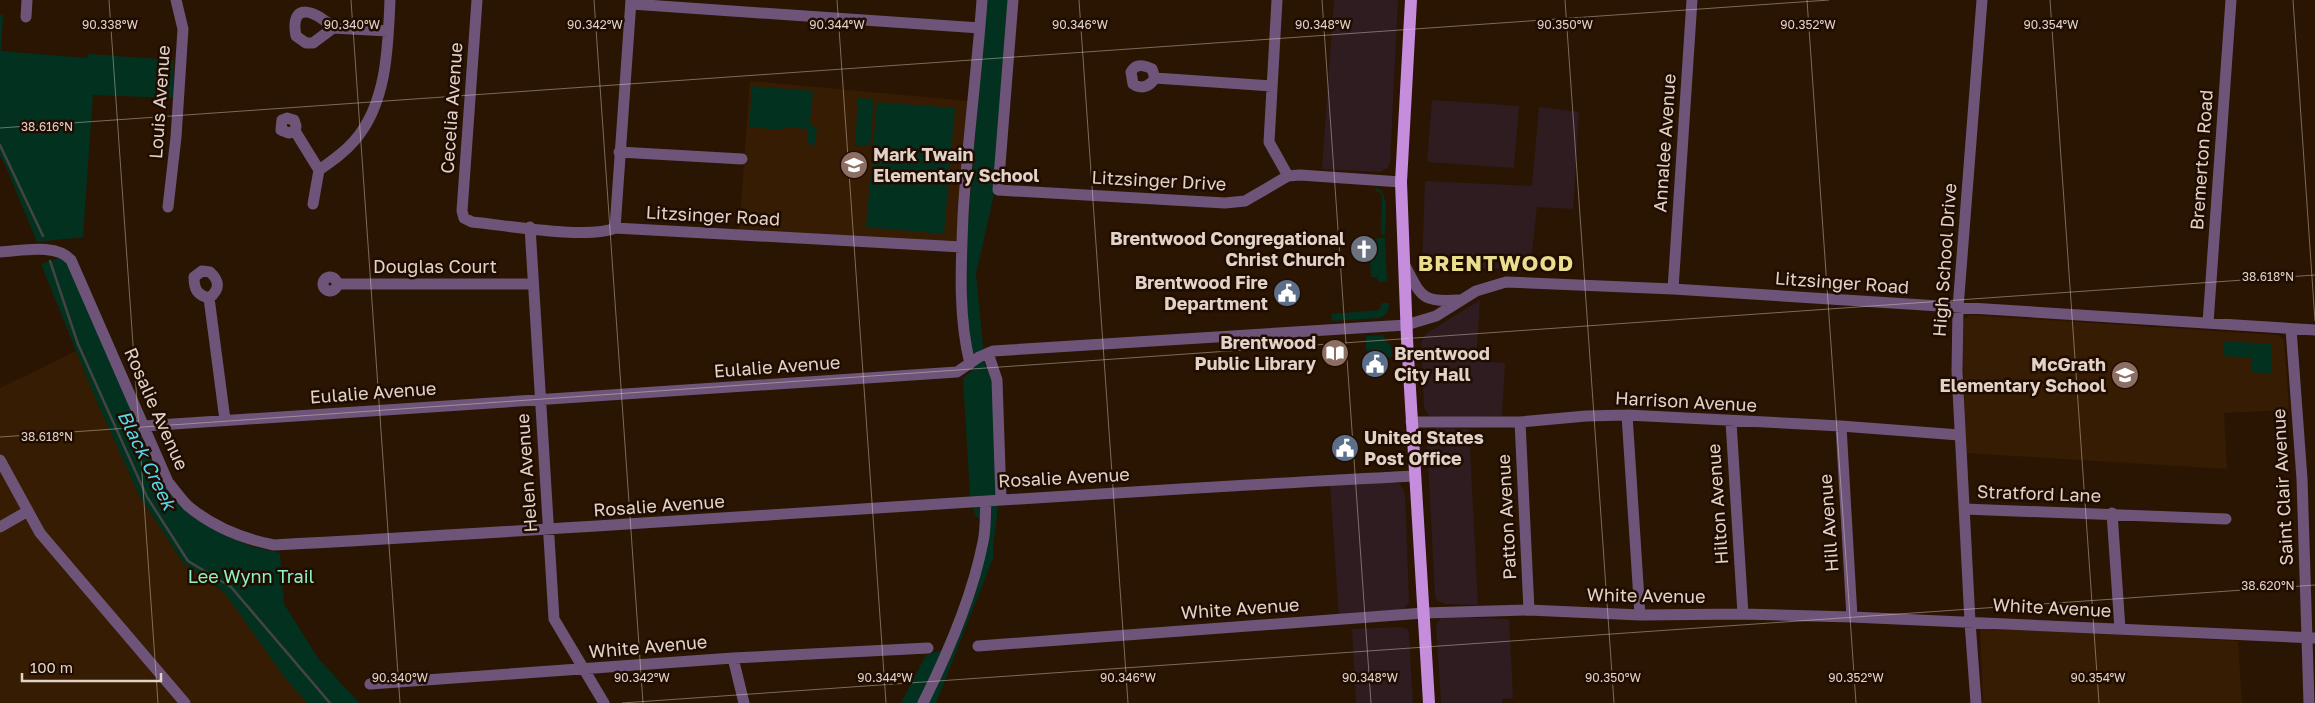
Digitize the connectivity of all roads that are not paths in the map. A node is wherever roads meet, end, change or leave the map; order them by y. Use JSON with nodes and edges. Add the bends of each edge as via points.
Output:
{"nodes":[{"id":1,"x":27,"y":0,"type":"edge"},
{"id":2,"x":176,"y":0,"type":"edge"},
{"id":3,"x":390,"y":0,"type":"edge"},
{"id":4,"x":477,"y":0,"type":"edge"},
{"id":5,"x":982,"y":0,"type":"edge"},
{"id":6,"x":1013,"y":0,"type":"edge"},
{"id":7,"x":1277,"y":0,"type":"edge"},
{"id":8,"x":1411,"y":0,"type":"edge"},
{"id":9,"x":1692,"y":0,"type":"edge"},
{"id":10,"x":1982,"y":0,"type":"edge"},
{"id":11,"x":2231,"y":0,"type":"edge"},
{"id":12,"x":631,"y":2,"type":"edge"},
{"id":13,"x":26,"y":17,"type":"dead end"},
{"id":14,"x":333,"y":28,"type":"dead end"},
{"id":15,"x":980,"y":28,"type":"junction"},
{"id":16,"x":388,"y":31,"type":"junction"},
{"id":17,"x":1155,"y":78,"type":"dead end"},
{"id":18,"x":1272,"y":86,"type":"junction"},
{"id":19,"x":295,"y":131,"type":"dead end"},
{"id":20,"x":620,"y":152,"type":"junction"},
{"id":21,"x":742,"y":159,"type":"dead end"},
{"id":22,"x":319,"y":170,"type":"junction"},
{"id":23,"x":1288,"y":176,"type":"junction"},
{"id":24,"x":1401,"y":182,"type":"junction"},
{"id":25,"x":313,"y":204,"type":"dead end"},
{"id":26,"x":168,"y":207,"type":"dead end"},
{"id":27,"x":464,"y":218,"type":"joint"},
{"id":28,"x":530,"y":227,"type":"junction"},
{"id":29,"x":615,"y":228,"type":"junction"},
{"id":30,"x":962,"y":248,"type":"junction"},
{"id":31,"x":0,"y":252,"type":"edge"},
{"id":32,"x":1404,"y":264,"type":"junction"},
{"id":33,"x":337,"y":284,"type":"dead end"},
{"id":34,"x":533,"y":284,"type":"junction"},
{"id":35,"x":1673,"y":289,"type":"junction"},
{"id":36,"x":209,"y":298,"type":"dead end"},
{"id":37,"x":1460,"y":300,"type":"junction"},
{"id":38,"x":1958,"y":308,"type":"junction"},
{"id":39,"x":2208,"y":323,"type":"junction"},
{"id":40,"x":1406,"y":325,"type":"junction"},
{"id":41,"x":2291,"y":329,"type":"junction"},
{"id":42,"x":2315,"y":330,"type":"edge"},
{"id":43,"x":988,"y":353,"type":"junction"},
{"id":44,"x":970,"y":364,"type":"junction"},
{"id":45,"x":540,"y":400,"type":"junction"},
{"id":46,"x":1626,"y":415,"type":"junction"},
{"id":47,"x":226,"y":420,"type":"junction"},
{"id":48,"x":1411,"y":422,"type":"junction"},
{"id":49,"x":1520,"y":422,"type":"junction"},
{"id":50,"x":1731,"y":422,"type":"junction"},
{"id":51,"x":144,"y":426,"type":"junction"},
{"id":52,"x":1841,"y":426,"type":"junction"},
{"id":53,"x":1959,"y":435,"type":"junction"},
{"id":54,"x":0,"y":460,"type":"edge"},
{"id":55,"x":1415,"y":476,"type":"junction"},
{"id":56,"x":1002,"y":499,"type":"junction"},
{"id":57,"x":986,"y":501,"type":"junction"},
{"id":58,"x":1964,"y":509,"type":"junction"},
{"id":59,"x":28,"y":511,"type":"junction"},
{"id":60,"x":2112,"y":513,"type":"junction"},
{"id":61,"x":2226,"y":519,"type":"dead end"},
{"id":62,"x":0,"y":526,"type":"edge"},
{"id":63,"x":548,"y":531,"type":"junction"},
{"id":64,"x":1529,"y":610,"type":"junction"},
{"id":65,"x":1424,"y":613,"type":"junction"},
{"id":66,"x":1743,"y":614,"type":"junction"},
{"id":67,"x":1640,"y":615,"type":"junction"},
{"id":68,"x":1852,"y":617,"type":"junction"},
{"id":69,"x":1970,"y":622,"type":"junction"},
{"id":70,"x":2120,"y":629,"type":"junction"},
{"id":71,"x":2310,"y":638,"type":"edge"},
{"id":72,"x":978,"y":646,"type":"dead end"},
{"id":73,"x":928,"y":648,"type":"dead end"},
{"id":74,"x":733,"y":658,"type":"junction"},
{"id":75,"x":583,"y":670,"type":"junction"},
{"id":76,"x":370,"y":684,"type":"dead end"},
{"id":77,"x":185,"y":703,"type":"edge"},
{"id":78,"x":604,"y":703,"type":"edge"},
{"id":79,"x":744,"y":703,"type":"edge"},
{"id":80,"x":923,"y":703,"type":"edge"},
{"id":81,"x":1429,"y":703,"type":"edge"},
{"id":82,"x":1976,"y":703,"type":"edge"},
{"id":83,"x":2309,"y":703,"type":"edge"}],
"edges":[{"from":1,"to":13,"type":"street"},
{"from":2,"to":26,"type":"street","name":"Louis Avenue","via":[[183,28]]},
{"from":3,"to":16,"type":"street"},
{"from":4,"to":27,"type":"street","name":"Cecelia Avenue"},
{"from":5,"to":15,"type":"street"},
{"from":6,"to":23,"type":"street","name":"Litzsinger Drive","via":[[998,190],[1225,203],[1253,197]]},
{"from":7,"to":18,"type":"street"},
{"from":8,"to":24,"type":"main road"},
{"from":9,"to":35,"type":"street","name":"Annalee Avenue"},
{"from":10,"to":38,"type":"street","name":"High School Drive"},
{"from":11,"to":39,"type":"street","name":"Bremerton Road"},
{"from":12,"to":15,"type":"street"},
{"from":12,"to":20,"type":"street"},
{"from":14,"to":16,"type":"street"},
{"from":15,"to":30,"type":"street"},
{"from":16,"to":22,"type":"street","via":[[381,89],[370,120],[348,148]]},
{"from":17,"to":18,"type":"street"},
{"from":18,"to":23,"type":"street","via":[[1270,142]]},
{"from":19,"to":22,"type":"street"},
{"from":20,"to":21,"type":"street"},
{"from":20,"to":29,"type":"street"},
{"from":22,"to":25,"type":"street"},
{"from":23,"to":24,"type":"street"},
{"from":24,"to":32,"type":"main road"},
{"from":27,"to":28,"type":"street","name":"Litzsinger Road","via":[[472,222]]},
{"from":28,"to":29,"type":"street","name":"Litzsinger Road","via":[[551,231],[602,232]]},
{"from":28,"to":34,"type":"street","name":"Helen Avenue"},
{"from":29,"to":30,"type":"street","name":"Litzsinger Road"},
{"from":30,"to":44,"type":"street","via":[[964,338]]},
{"from":31,"to":51,"type":"street","name":"Rosalie Avenue","via":[[60,251],[71,260]]},
{"from":32,"to":37,"type":"street","via":[[1422,294],[1431,301]]},
{"from":32,"to":40,"type":"main road"},
{"from":33,"to":34,"type":"street","name":"Douglas Court"},
{"from":34,"to":45,"type":"street","name":"Helen Avenue"},
{"from":35,"to":37,"type":"street","name":"Litzsinger Road","via":[[1506,282]]},
{"from":35,"to":38,"type":"street","name":"Litzsinger Road"},
{"from":36,"to":47,"type":"street"},
{"from":37,"to":40,"type":"street","name":"Litzsinger Road","via":[[1436,316]]},
{"from":38,"to":39,"type":"street","name":"Litzsinger Road"},
{"from":38,"to":53,"type":"street","name":"High School Drive"},
{"from":39,"to":41,"type":"street","name":"Litzsinger Road"},
{"from":40,"to":43,"type":"street","name":"Eulalie Avenue"},
{"from":40,"to":48,"type":"main road"},
{"from":41,"to":42,"type":"street","name":"Litzsinger Road"},
{"from":41,"to":71,"type":"street","name":"Saint Clair Avenue"},
{"from":43,"to":44,"type":"street","name":"Eulalie Avenue"},
{"from":43,"to":56,"type":"street","via":[[997,380]]},
{"from":44,"to":45,"type":"street","name":"Eulalie Avenue","via":[[957,372]]},
{"from":45,"to":47,"type":"street","name":"Eulalie Avenue"},
{"from":45,"to":63,"type":"street","name":"Helen Avenue"},
{"from":46,"to":49,"type":"street","name":"Harrison Avenue"},
{"from":46,"to":50,"type":"street","name":"Harrison Avenue"},
{"from":46,"to":67,"type":"street"},
{"from":47,"to":51,"type":"street","name":"Eulalie Avenue"},
{"from":48,"to":49,"type":"street","name":"Harrison Avenue"},
{"from":48,"to":55,"type":"main road"},
{"from":49,"to":64,"type":"street","name":"Patton Avenue"},
{"from":50,"to":52,"type":"street","name":"Harrison Avenue"},
{"from":50,"to":66,"type":"street","name":"Hilton Avenue"},
{"from":51,"to":63,"type":"street","name":"Rosalie Avenue","via":[[168,482],[188,505],[209,521],[274,546]]},
{"from":52,"to":53,"type":"street","name":"Harrison Avenue"},
{"from":52,"to":68,"type":"street","name":"Hill Avenue"},
{"from":53,"to":58,"type":"street","name":"High School Drive"},
{"from":54,"to":59,"type":"street"},
{"from":55,"to":56,"type":"street","name":"Rosalie Avenue"},
{"from":55,"to":65,"type":"main road"},
{"from":56,"to":57,"type":"street","name":"Rosalie Avenue"},
{"from":57,"to":63,"type":"street","name":"Rosalie Avenue"},
{"from":57,"to":80,"type":"street","via":[[984,540],[978,566],[951,643]]},
{"from":58,"to":60,"type":"street","name":"Stratford Lane"},
{"from":58,"to":69,"type":"street","name":"High School Drive"},
{"from":59,"to":62,"type":"street"},
{"from":59,"to":77,"type":"street","via":[[40,534]]},
{"from":60,"to":61,"type":"street","name":"Stratford Lane"},
{"from":60,"to":70,"type":"street","name":"Stratford Lane"},
{"from":63,"to":75,"type":"street","name":"Helen Avenue","via":[[554,619]]},
{"from":64,"to":65,"type":"street","name":"White Avenue"},
{"from":64,"to":67,"type":"street","name":"White Avenue"},
{"from":65,"to":72,"type":"street","name":"White Avenue"},
{"from":65,"to":81,"type":"main road"},
{"from":66,"to":67,"type":"street","name":"White Avenue"},
{"from":66,"to":68,"type":"street","name":"White Avenue"},
{"from":68,"to":69,"type":"street","name":"White Avenue"},
{"from":69,"to":70,"type":"street","name":"White Avenue"},
{"from":69,"to":82,"type":"street","name":"High School Drive"},
{"from":70,"to":71,"type":"street","name":"White Avenue"},
{"from":71,"to":83,"type":"street","name":"Saint Clair Avenue"},
{"from":73,"to":74,"type":"street","name":"White Avenue"},
{"from":74,"to":75,"type":"street","name":"White Avenue"},
{"from":74,"to":79,"type":"street"},
{"from":75,"to":76,"type":"street","name":"White Avenue"},
{"from":75,"to":78,"type":"street","name":"Helen Avenue"}]}
